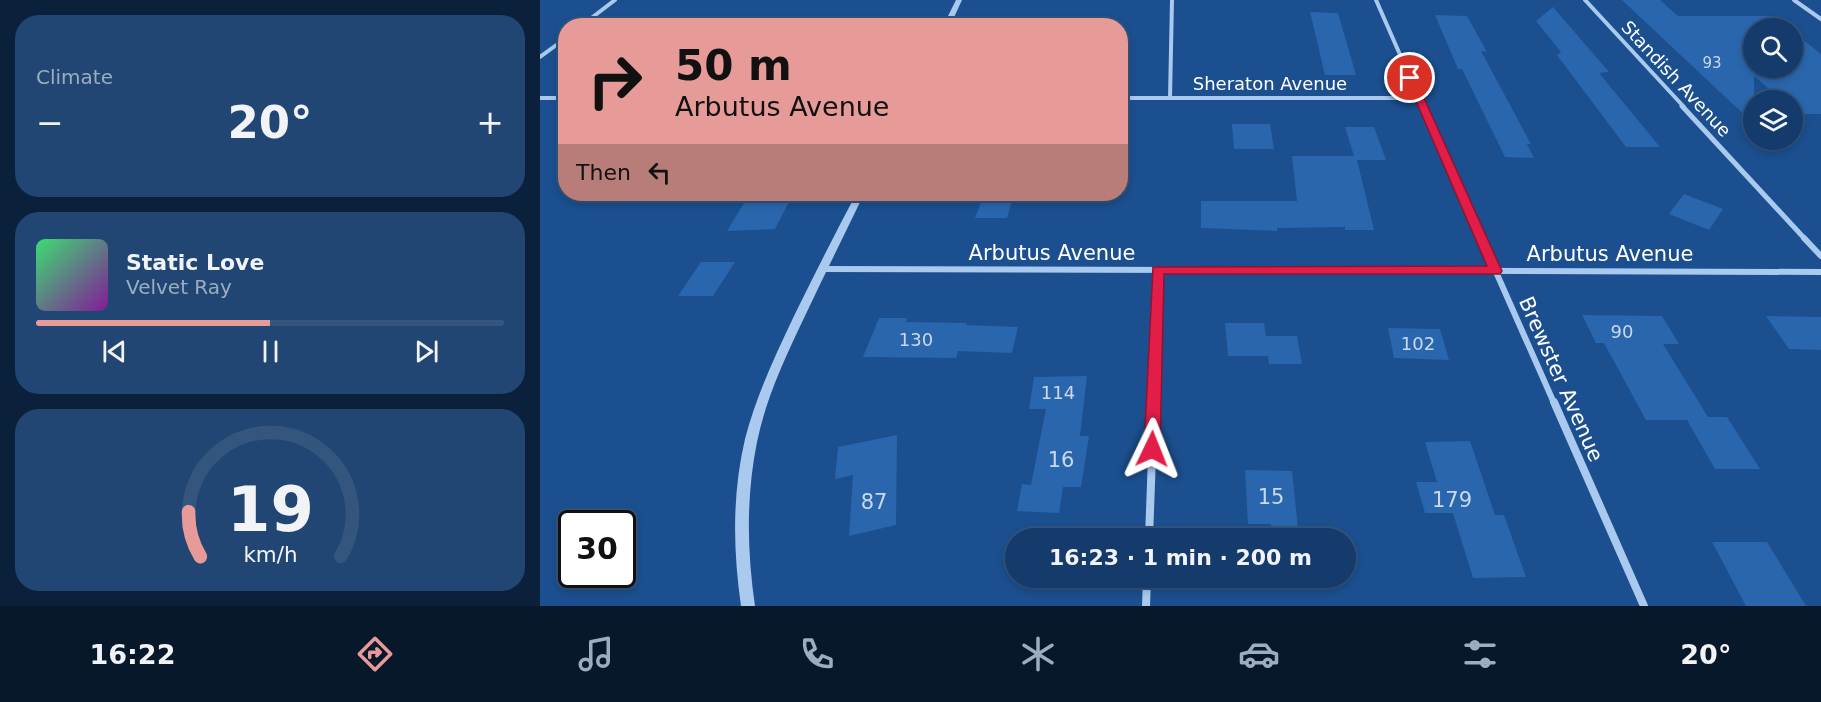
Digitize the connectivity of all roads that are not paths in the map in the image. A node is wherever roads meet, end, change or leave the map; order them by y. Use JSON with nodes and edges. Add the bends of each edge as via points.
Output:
{"nodes":[{"id":1,"x":615,"y":0,"type":"edge"},
{"id":2,"x":959,"y":0,"type":"edge"},
{"id":3,"x":1172,"y":0,"type":"edge"},
{"id":4,"x":1376,"y":0,"type":"edge"},
{"id":5,"x":1585,"y":0,"type":"edge"},
{"id":6,"x":1794,"y":0,"type":"edge"},
{"id":7,"x":591,"y":18,"type":"edge"},
{"id":8,"x":950,"y":18,"type":"edge"},
{"id":9,"x":1821,"y":19,"type":"edge"},
{"id":10,"x":558,"y":44,"type":"edge"},
{"id":11,"x":540,"y":57,"type":"edge"},
{"id":12,"x":540,"y":98,"type":"edge"},
{"id":13,"x":558,"y":98,"type":"edge"},
{"id":14,"x":1128,"y":98,"type":"edge"},
{"id":15,"x":1170,"y":98,"type":"junction"},
{"id":16,"x":1419,"y":98,"type":"junction"},
{"id":17,"x":856,"y":201,"type":"edge"},
{"id":18,"x":1821,"y":256,"type":"edge"},
{"id":19,"x":822,"y":269,"type":"junction"},
{"id":20,"x":1158,"y":270,"type":"junction"},
{"id":21,"x":1496,"y":271,"type":"junction"},
{"id":22,"x":1821,"y":272,"type":"edge"},
{"id":23,"x":1149,"y":528,"type":"edge"},
{"id":24,"x":1147,"y":588,"type":"edge"},
{"id":25,"x":748,"y":606,"type":"edge"},
{"id":26,"x":1146,"y":606,"type":"edge"},
{"id":27,"x":1644,"y":606,"type":"edge"}],
"edges":[{"from":1,"to":7,"type":"street"},
{"from":2,"to":8,"type":"street"},
{"from":3,"to":15,"type":"street"},
{"from":4,"to":16,"type":"street","name":"Brewster Avenue"},
{"from":5,"to":18,"type":"street","name":"Standish Avenue"},
{"from":6,"to":9,"type":"street"},
{"from":10,"to":11,"type":"street"},
{"from":12,"to":13,"type":"street"},
{"from":14,"to":15,"type":"street","name":"Sheraton Avenue"},
{"from":15,"to":16,"type":"street","name":"Sheraton Avenue"},
{"from":16,"to":21,"type":"street","name":"Brewster Avenue"},
{"from":17,"to":19,"type":"street"},
{"from":19,"to":20,"type":"street","name":"Arbutus Avenue"},
{"from":19,"to":25,"type":"street","via":[[756,418],[744,473],[741,534]]},
{"from":20,"to":21,"type":"street","name":"Arbutus Avenue"},
{"from":20,"to":23,"type":"street"},
{"from":21,"to":22,"type":"street","name":"Arbutus Avenue"},
{"from":21,"to":27,"type":"street","name":"Brewster Avenue"},
{"from":24,"to":26,"type":"street"}]}
